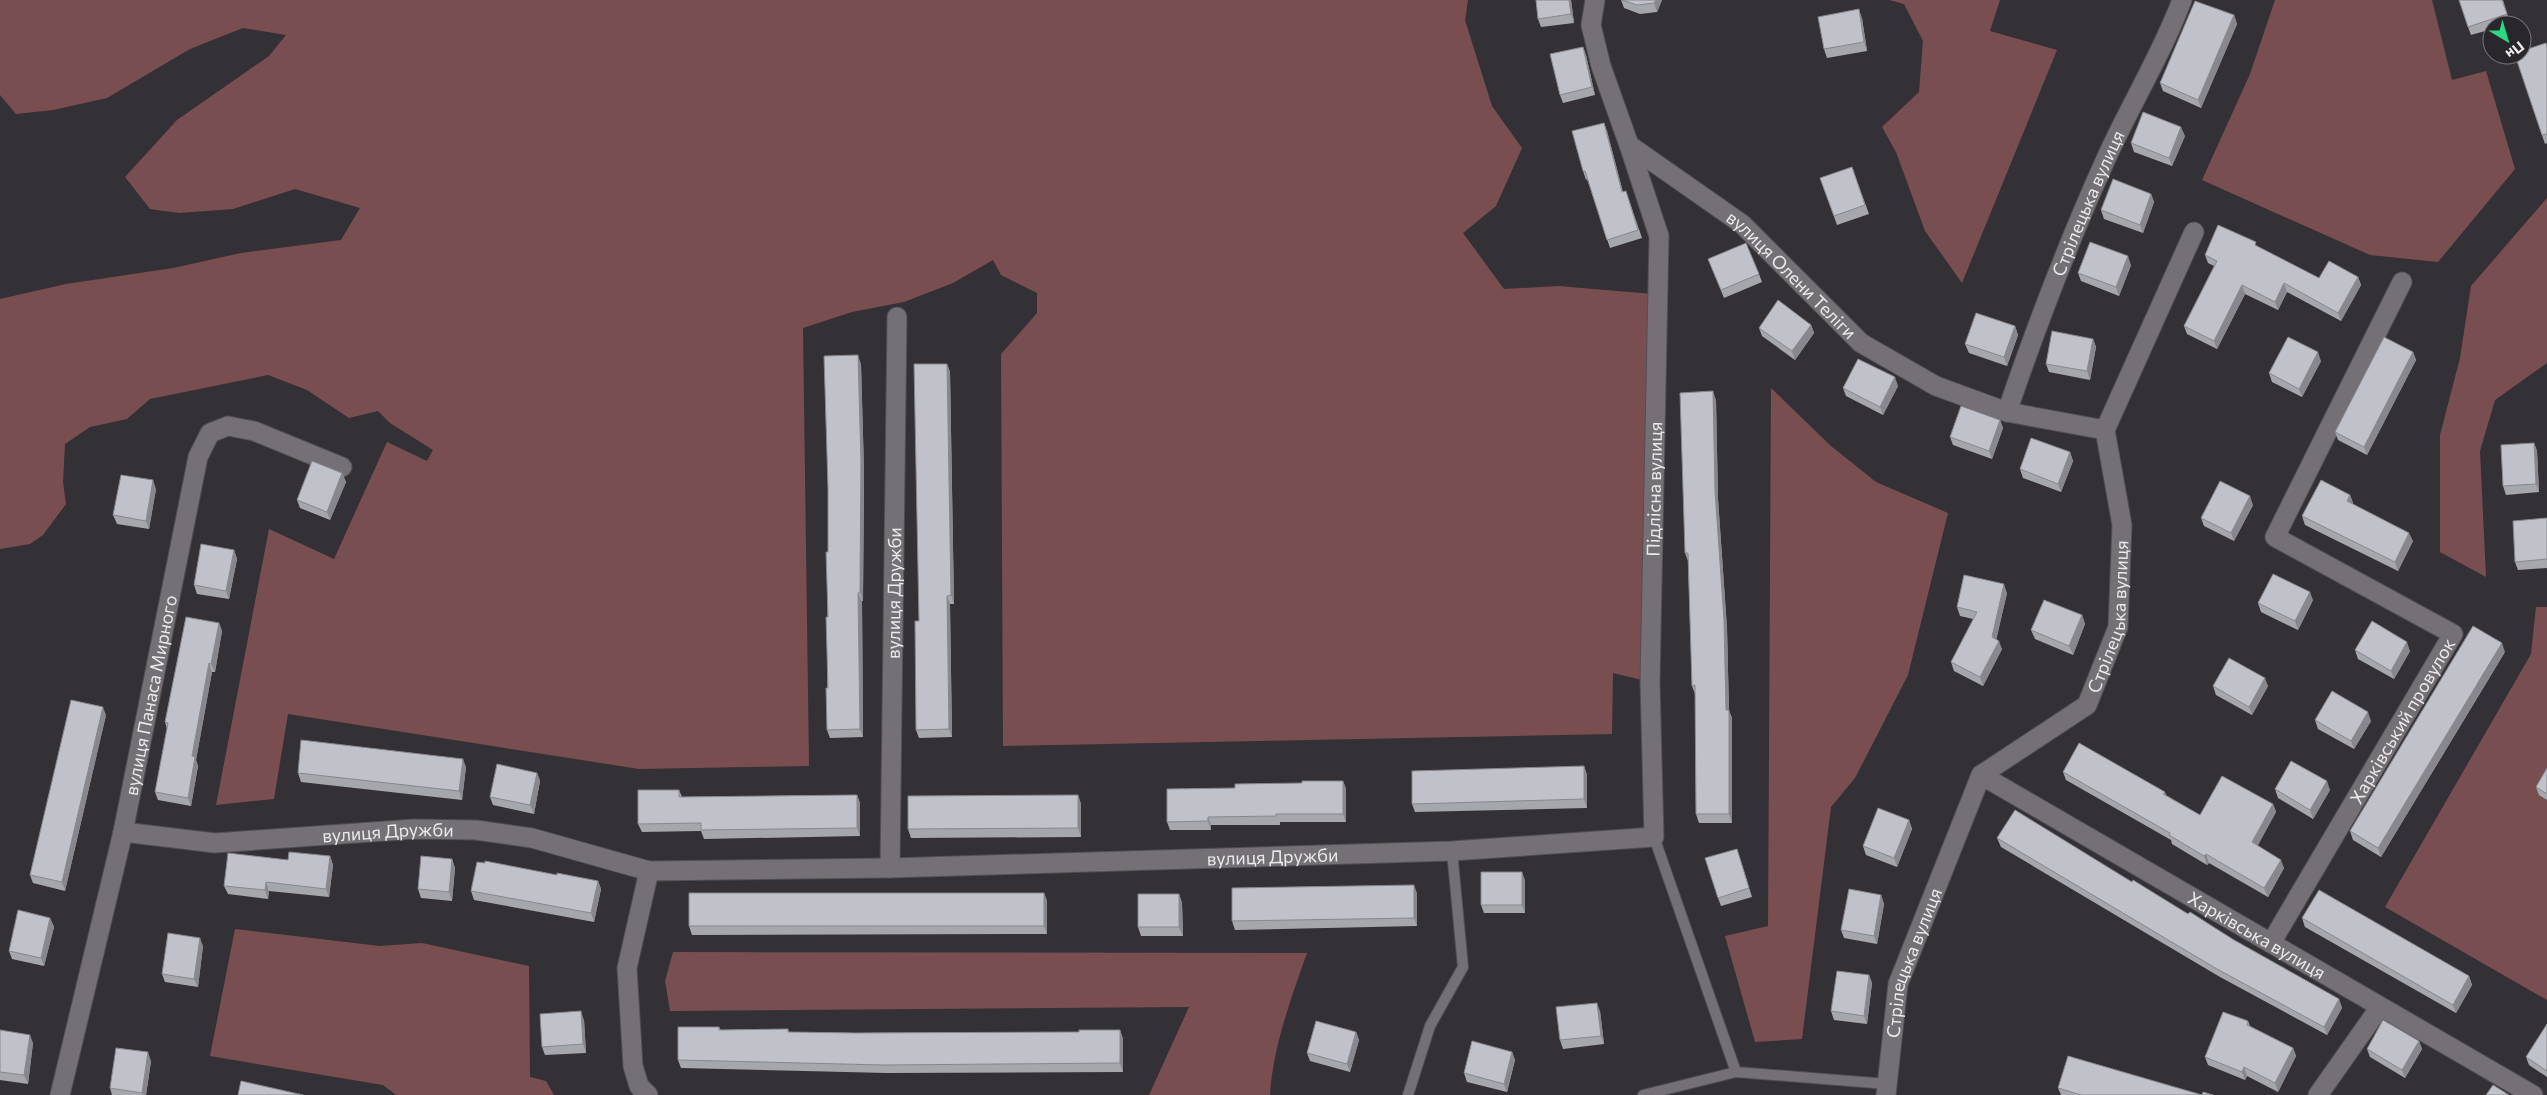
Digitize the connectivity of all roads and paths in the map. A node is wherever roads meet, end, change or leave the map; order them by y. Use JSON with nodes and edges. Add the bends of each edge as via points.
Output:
{"nodes":[{"id":1,"x":1595,"y":0,"type":"edge"},
{"id":2,"x":2182,"y":0,"type":"edge"},
{"id":3,"x":1629,"y":145,"type":"junction"},
{"id":4,"x":2194,"y":232,"type":"dead end"},
{"id":5,"x":2402,"y":282,"type":"dead end"},
{"id":6,"x":897,"y":317,"type":"dead end"},
{"id":7,"x":2007,"y":412,"type":"junction"},
{"id":8,"x":2105,"y":430,"type":"junction"},
{"id":9,"x":342,"y":467,"type":"dead end"},
{"id":10,"x":1981,"y":775,"type":"junction"},
{"id":11,"x":123,"y":832,"type":"junction"},
{"id":12,"x":1654,"y":837,"type":"junction"},
{"id":13,"x":1452,"y":851,"type":"junction"},
{"id":14,"x":890,"y":868,"type":"junction"},
{"id":15,"x":649,"y":871,"type":"junction"},
{"id":16,"x":2271,"y":943,"type":"junction"},
{"id":17,"x":2380,"y":1007,"type":"junction"},
{"id":18,"x":1736,"y":1072,"type":"junction"},
{"id":19,"x":1886,"y":1090,"type":"edge"},
{"id":20,"x":60,"y":1095,"type":"edge"},
{"id":21,"x":648,"y":1095,"type":"edge"},
{"id":22,"x":1408,"y":1095,"type":"edge"},
{"id":23,"x":1643,"y":1095,"type":"edge"},
{"id":24,"x":2318,"y":1095,"type":"edge"},
{"id":25,"x":2533,"y":1095,"type":"edge"}],
"edges":[{"from":1,"to":3,"type":"street","via":[[1591,25]]},
{"from":2,"to":7,"type":"street","name":"Стрілецька вулиця","via":[[2105,161],[2035,328]]},
{"from":3,"to":7,"type":"street","name":"вулиця Олени Теліги","via":[[1742,224],[1861,343],[1936,386]]},
{"from":3,"to":12,"type":"street","name":"Підлісна вулиця","via":[[1658,236],[1650,682]]},
{"from":4,"to":8,"type":"street"},
{"from":5,"to":16,"type":"street","name":"Харківський провулок","via":[[2275,537],[2453,634]]},
{"from":6,"to":14,"type":"street","name":"вулиця Дружби"},
{"from":7,"to":8,"type":"street","name":"вулиця Олени Теліги"},
{"from":8,"to":10,"type":"street","name":"Стрілецька вулиця","via":[[2122,524],[2118,627],[2087,705]]},
{"from":9,"to":11,"type":"street","name":"вулиця Панаса Мирного","via":[[254,431],[228,426],[210,433],[198,457]]},
{"from":10,"to":16,"type":"street","name":"Харківська вулиця"},
{"from":10,"to":19,"type":"street","name":"Стрілецька вулиця","via":[[1898,984]]},
{"from":11,"to":15,"type":"street","name":"вулиця Дружби","via":[[215,843],[414,829],[476,830],[532,838]]},
{"from":11,"to":20,"type":"street","name":"вулиця Панаса Мирного"},
{"from":12,"to":13,"type":"street","name":"вулиця Дружби"},
{"from":12,"to":18,"type":"lane"},
{"from":13,"to":14,"type":"street","name":"вулиця Дружби"},
{"from":13,"to":22,"type":"lane","via":[[1463,967],[1430,1026]]},
{"from":14,"to":15,"type":"street","name":"вулиця Дружби"},
{"from":15,"to":21,"type":"street","via":[[627,968],[633,1066],[639,1086]]},
{"from":16,"to":17,"type":"street","name":"Харківська вулиця"},
{"from":17,"to":24,"type":"street"},
{"from":17,"to":25,"type":"street","name":"Харківська вулиця"},
{"from":18,"to":19,"type":"lane"},
{"from":18,"to":23,"type":"lane"}]}
